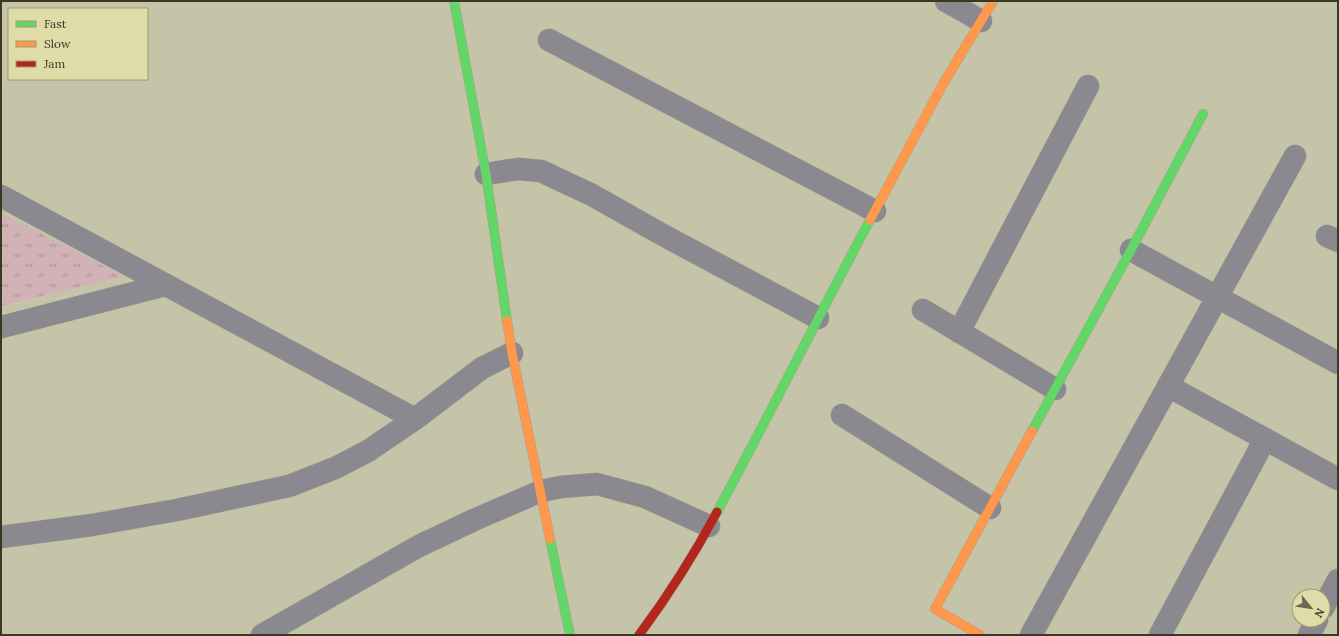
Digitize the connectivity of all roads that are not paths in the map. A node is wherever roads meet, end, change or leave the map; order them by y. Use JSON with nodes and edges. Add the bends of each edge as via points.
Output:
{"nodes":[{"id":1,"x":454,"y":1,"type":"edge"},
{"id":2,"x":946,"y":1,"type":"edge"},
{"id":3,"x":993,"y":1,"type":"edge"},
{"id":4,"x":981,"y":21,"type":"junction"},
{"id":5,"x":549,"y":40,"type":"dead end"},
{"id":6,"x":1088,"y":86,"type":"dead end"},
{"id":7,"x":1203,"y":114,"type":"dead end"},
{"id":8,"x":1295,"y":156,"type":"dead end"},
{"id":9,"x":486,"y":174,"type":"junction"},
{"id":10,"x":1,"y":196,"type":"edge"},
{"id":11,"x":875,"y":211,"type":"junction"},
{"id":12,"x":1131,"y":250,"type":"junction"},
{"id":13,"x":164,"y":285,"type":"junction"},
{"id":14,"x":1217,"y":296,"type":"junction"},
{"id":15,"x":923,"y":310,"type":"dead end"},
{"id":16,"x":818,"y":318,"type":"junction"},
{"id":17,"x":1,"y":327,"type":"edge"},
{"id":18,"x":959,"y":332,"type":"junction"},
{"id":19,"x":512,"y":353,"type":"junction"},
{"id":20,"x":1338,"y":363,"type":"edge"},
{"id":21,"x":1168,"y":386,"type":"junction"},
{"id":22,"x":1055,"y":389,"type":"junction"},
{"id":23,"x":842,"y":415,"type":"dead end"},
{"id":24,"x":414,"y":420,"type":"junction"},
{"id":25,"x":1266,"y":439,"type":"junction"},
{"id":26,"x":1338,"y":479,"type":"edge"},
{"id":27,"x":541,"y":491,"type":"junction"},
{"id":28,"x":990,"y":508,"type":"junction"},
{"id":29,"x":709,"y":526,"type":"junction"},
{"id":30,"x":1,"y":538,"type":"edge"},
{"id":31,"x":1338,"y":580,"type":"edge"},
{"id":32,"x":1331,"y":593,"type":"edge"},
{"id":33,"x":262,"y":635,"type":"edge"},
{"id":34,"x":570,"y":635,"type":"edge"},
{"id":35,"x":639,"y":635,"type":"edge"},
{"id":36,"x":980,"y":635,"type":"edge"},
{"id":37,"x":1031,"y":635,"type":"edge"},
{"id":38,"x":1160,"y":635,"type":"edge"}],
"edges":[{"from":1,"to":9,"type":"street"},
{"from":2,"to":4,"type":"street"},
{"from":3,"to":4,"type":"street"},
{"from":4,"to":11,"type":"street","via":[[943,84]]},
{"from":5,"to":11,"type":"street"},
{"from":6,"to":18,"type":"street"},
{"from":7,"to":12,"type":"street"},
{"from":8,"to":14,"type":"street"},
{"from":9,"to":16,"type":"street","via":[[518,169],[542,171],[592,195]]},
{"from":9,"to":19,"type":"street"},
{"from":10,"to":13,"type":"street"},
{"from":11,"to":16,"type":"street"},
{"from":12,"to":14,"type":"street"},
{"from":12,"to":22,"type":"street"},
{"from":13,"to":17,"type":"street"},
{"from":13,"to":24,"type":"street"},
{"from":14,"to":20,"type":"street"},
{"from":14,"to":21,"type":"street"},
{"from":15,"to":18,"type":"street"},
{"from":16,"to":29,"type":"street"},
{"from":18,"to":22,"type":"street"},
{"from":19,"to":24,"type":"street","via":[[482,368]]},
{"from":19,"to":27,"type":"street"},
{"from":21,"to":25,"type":"street"},
{"from":21,"to":37,"type":"street"},
{"from":22,"to":28,"type":"street"},
{"from":23,"to":28,"type":"street"},
{"from":24,"to":30,"type":"street","via":[[368,451],[335,468],[289,486],[177,510]]},
{"from":25,"to":26,"type":"street"},
{"from":25,"to":38,"type":"street"},
{"from":27,"to":29,"type":"street","via":[[597,484],[645,497]]},
{"from":27,"to":33,"type":"street","via":[[419,546]]},
{"from":27,"to":34,"type":"street"},
{"from":28,"to":36,"type":"street","via":[[935,609]]},
{"from":29,"to":35,"type":"street","via":[[658,610]]},
{"from":31,"to":32,"type":"street"}]}
